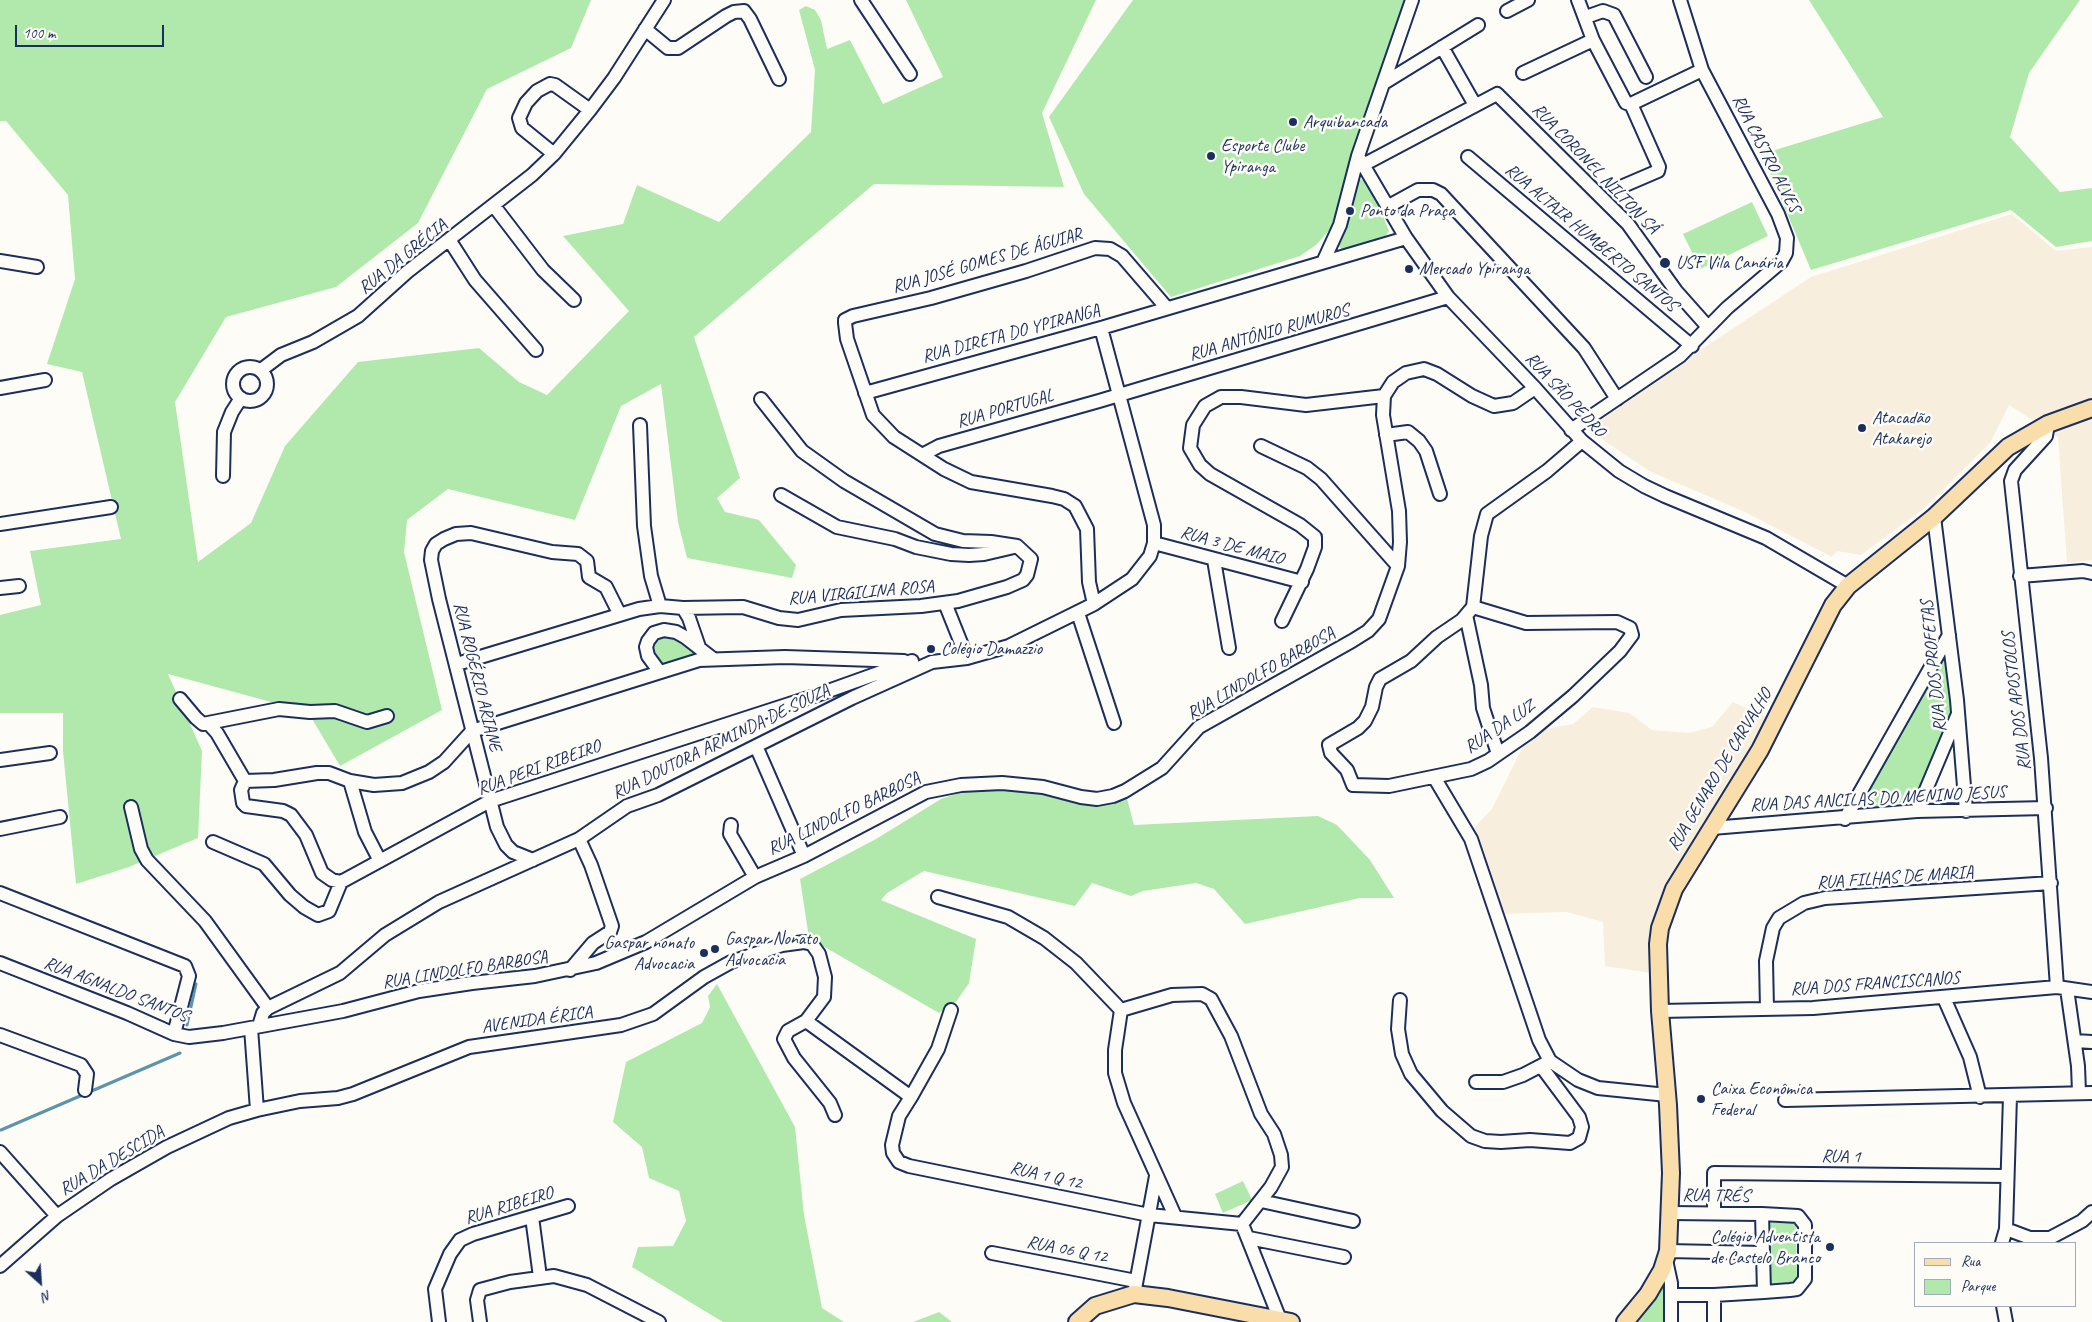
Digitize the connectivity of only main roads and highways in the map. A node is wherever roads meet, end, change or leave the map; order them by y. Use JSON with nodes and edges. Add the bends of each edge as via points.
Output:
{"nodes":[{"id":1,"x":2092,"y":408,"type":"edge"},
{"id":2,"x":1284,"y":1321,"type":"edge"},
{"id":3,"x":1077,"y":1322,"type":"edge"},
{"id":4,"x":1626,"y":1322,"type":"edge"}],
"edges":[{"from":1,"to":4,"type":"main road","name":"RUA GENARO DE CARVALHO","via":[[2048,424],[2008,447],[1934,517],[1848,586],[1833,605],[1760,750],[1674,889],[1660,928],[1658,974],[1667,1095],[1670,1213],[1667,1255],[1648,1294]]},
{"from":2,"to":3,"type":"main road","via":[[1168,1298],[1135,1287],[1096,1306]]}]}
